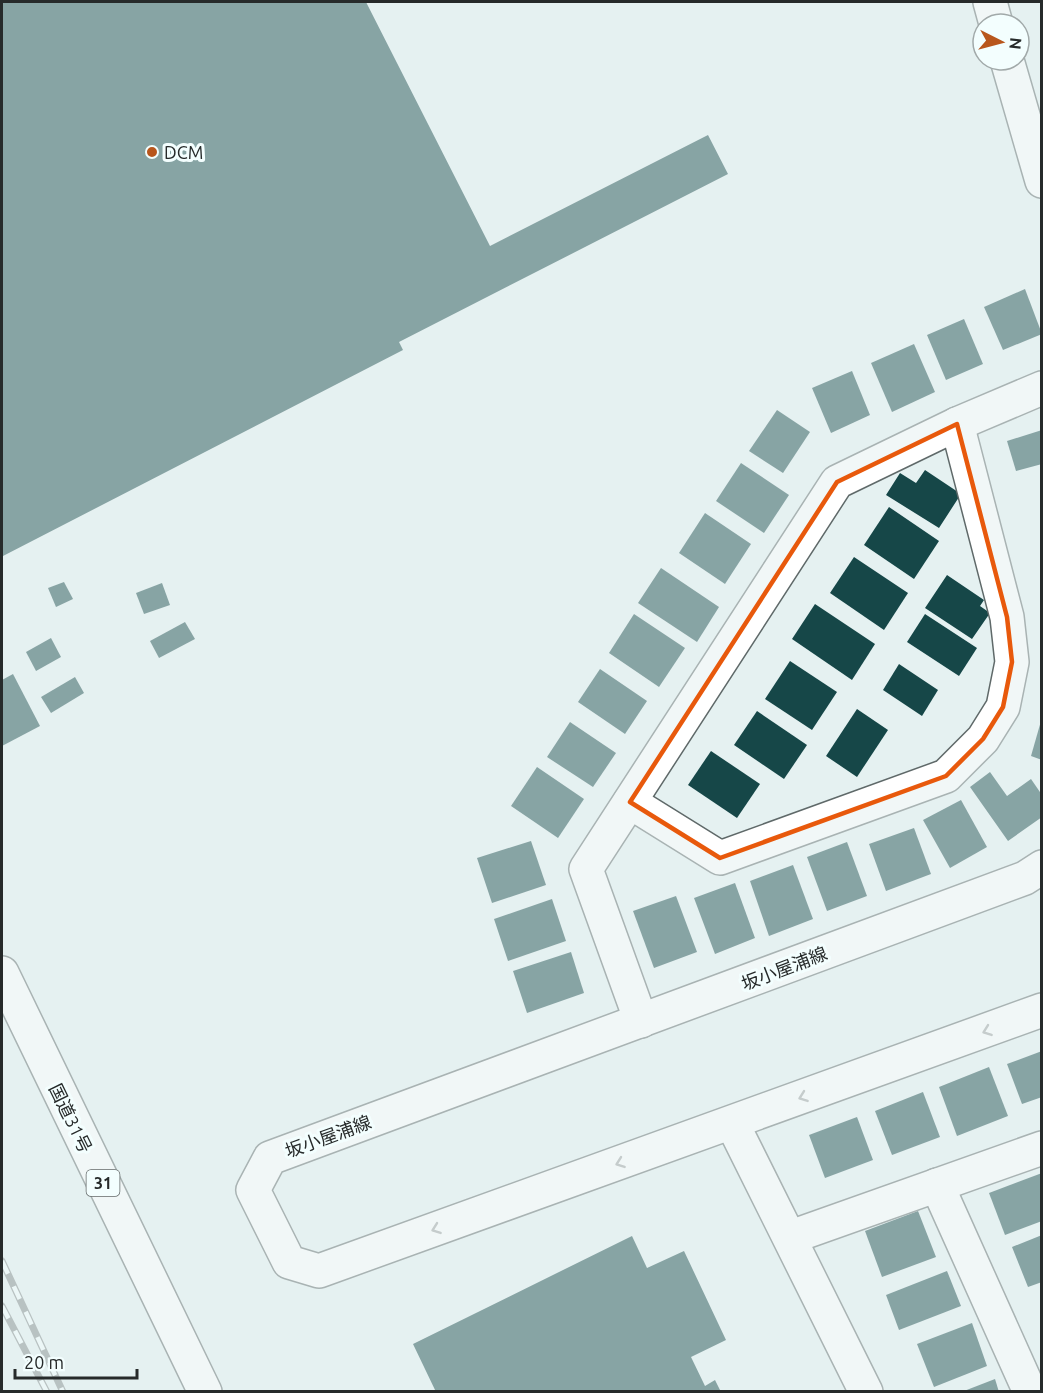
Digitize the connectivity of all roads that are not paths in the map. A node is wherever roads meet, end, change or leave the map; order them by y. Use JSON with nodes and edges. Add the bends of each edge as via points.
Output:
{"nodes":[{"id":1,"x":1010,"y":72,"type":"edge"},
{"id":2,"x":1041,"y":181,"type":"edge"},
{"id":3,"x":1041,"y":388,"type":"edge"},
{"id":4,"x":957,"y":424,"type":"junction"},
{"id":5,"x":630,"y":802,"type":"junction"},
{"id":6,"x":1041,"y":867,"type":"edge"},
{"id":7,"x":2,"y":973,"type":"edge"},
{"id":8,"x":1041,"y":1011,"type":"edge"},
{"id":9,"x":640,"y":1021,"type":"junction"},
{"id":10,"x":732,"y":1123,"type":"junction"},
{"id":11,"x":1041,"y":1148,"type":"edge"},
{"id":12,"x":937,"y":1185,"type":"junction"},
{"id":13,"x":791,"y":1237,"type":"junction"},
{"id":14,"x":206,"y":1392,"type":"edge"},
{"id":15,"x":866,"y":1392,"type":"edge"},
{"id":16,"x":1030,"y":1392,"type":"edge"}],
"edges":[{"from":1,"to":2,"type":"main road"},
{"from":3,"to":4,"type":"main road"},
{"from":4,"to":5,"type":"main road","via":[[837,482]]},
{"from":4,"to":5,"type":"main road","via":[[1007,617],[1012,662],[1003,707],[983,740],[946,776],[720,858]]},
{"from":5,"to":9,"type":"main road","via":[[586,869]]},
{"from":6,"to":9,"type":"main road","name":"坂小屋浦線","via":[[1024,878]]},
{"from":7,"to":14,"type":"main road","name":"国道31号","number":"31"},
{"from":8,"to":10,"type":"main road","name":"坂小屋浦線","one_way":true},
{"from":10,"to":9,"type":"main road","name":"坂小屋浦線","one_way":true,"via":[[319,1271],[289,1262],[253,1190],[270,1158]]},
{"from":10,"to":13,"type":"main road"},
{"from":11,"to":12,"type":"main road"},
{"from":12,"to":13,"type":"main road"},
{"from":12,"to":16,"type":"main road"},
{"from":13,"to":15,"type":"main road"}]}
